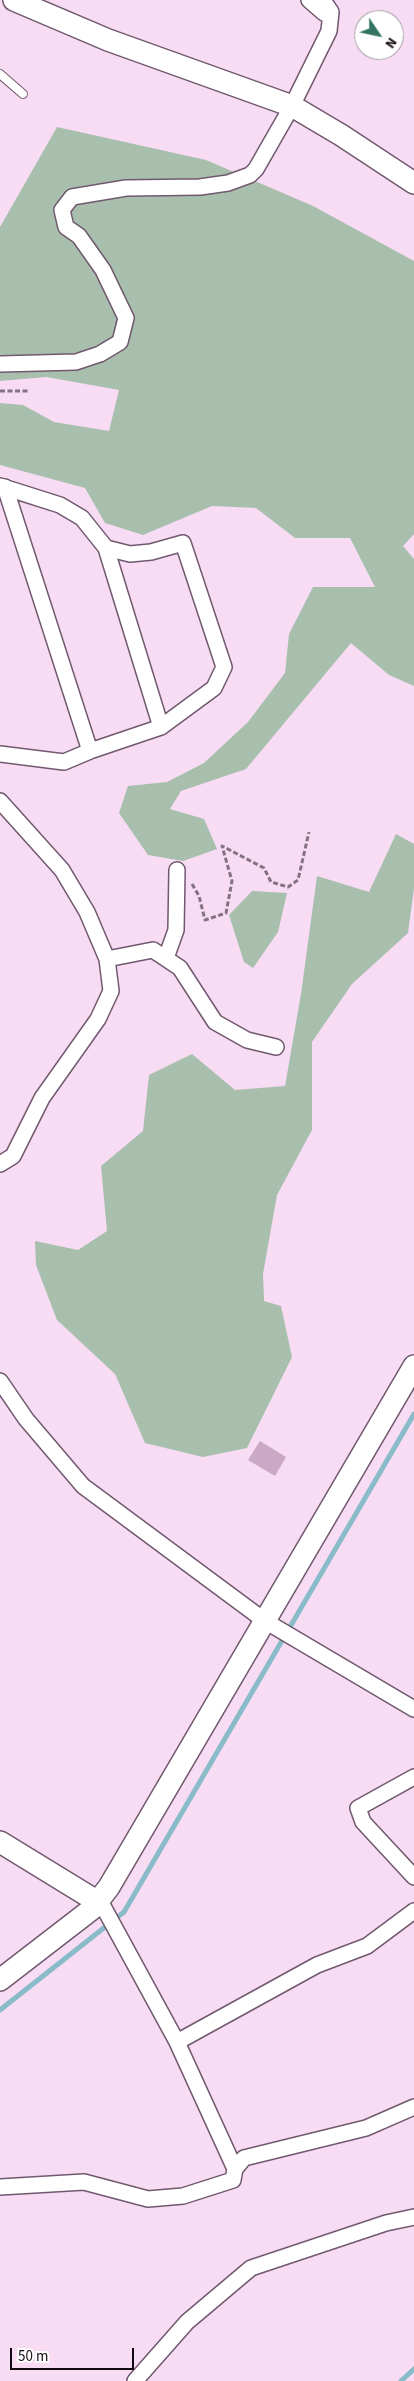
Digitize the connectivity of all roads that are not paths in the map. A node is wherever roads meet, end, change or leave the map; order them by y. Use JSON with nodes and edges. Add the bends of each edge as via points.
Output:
{"nodes":[{"id":1,"x":14,"y":0,"type":"edge"},
{"id":2,"x":308,"y":0,"type":"edge"},
{"id":3,"x":327,"y":6,"type":"edge"},
{"id":4,"x":0,"y":74,"type":"edge"},
{"id":5,"x":23,"y":94,"type":"dead end"},
{"id":6,"x":292,"y":106,"type":"junction"},
{"id":7,"x":414,"y":184,"type":"edge"},
{"id":8,"x":0,"y":364,"type":"edge"},
{"id":9,"x":3,"y":487,"type":"edge"},
{"id":10,"x":106,"y":548,"type":"junction"},
{"id":11,"x":161,"y":727,"type":"junction"},
{"id":12,"x":1,"y":751,"type":"edge"},
{"id":13,"x":90,"y":751,"type":"junction"},
{"id":14,"x":0,"y":801,"type":"edge"},
{"id":15,"x":177,"y":870,"type":"road end"},
{"id":16,"x":166,"y":958,"type":"junction"},
{"id":17,"x":107,"y":959,"type":"junction"},
{"id":18,"x":276,"y":1047,"type":"dead end"},
{"id":19,"x":0,"y":1164,"type":"edge"},
{"id":20,"x":414,"y":1366,"type":"edge"},
{"id":21,"x":0,"y":1381,"type":"edge"},
{"id":22,"x":265,"y":1622,"type":"junction"},
{"id":23,"x":414,"y":1709,"type":"edge"},
{"id":24,"x":414,"y":1778,"type":"edge"},
{"id":25,"x":0,"y":1842,"type":"edge"},
{"id":26,"x":414,"y":1877,"type":"edge"},
{"id":27,"x":101,"y":1905,"type":"junction"},
{"id":28,"x":414,"y":1911,"type":"edge"},
{"id":29,"x":0,"y":1980,"type":"edge"},
{"id":30,"x":177,"y":2042,"type":"junction"},
{"id":31,"x":414,"y":2107,"type":"edge"},
{"id":32,"x":235,"y":2169,"type":"junction"},
{"id":33,"x":0,"y":2187,"type":"edge"},
{"id":34,"x":414,"y":2217,"type":"edge"},
{"id":35,"x":135,"y":2381,"type":"edge"}],
"edges":[{"from":1,"to":6,"type":"street","via":[[108,40]]},
{"from":2,"to":3,"type":"street","via":[[324,13]]},
{"from":3,"to":6,"type":"street","via":[[329,31]]},
{"from":4,"to":5,"type":"lane"},
{"from":6,"to":7,"type":"street"},
{"from":6,"to":8,"type":"street","via":[[250,175],[228,183],[200,187],[126,188],[72,197],[62,210],[66,226],[79,236],[103,270],[126,318],[120,342],[100,354],[76,362]]},
{"from":9,"to":10,"type":"street","via":[[60,505],[82,518]]},
{"from":9,"to":13,"type":"street"},
{"from":10,"to":11,"type":"street"},
{"from":10,"to":11,"type":"street","via":[[130,554],[183,543],[224,667],[214,688]]},
{"from":11,"to":13,"type":"street"},
{"from":12,"to":13,"type":"street","via":[[64,762]]},
{"from":14,"to":17,"type":"street","via":[[62,870],[87,912]]},
{"from":15,"to":16,"type":"street","via":[[176,930]]},
{"from":16,"to":17,"type":"street","via":[[153,950]]},
{"from":16,"to":18,"type":"street","via":[[180,968],[215,1022],[247,1040]]},
{"from":17,"to":19,"type":"street","via":[[111,990],[98,1019],[42,1098],[13,1156]]},
{"from":20,"to":22,"type":"street"},
{"from":21,"to":22,"type":"street","via":[[26,1420],[84,1486]]},
{"from":22,"to":23,"type":"street"},
{"from":22,"to":27,"type":"street"},
{"from":24,"to":26,"type":"street","via":[[358,1808],[363,1822]]},
{"from":25,"to":27,"type":"street"},
{"from":27,"to":29,"type":"street","via":[[92,1908]]},
{"from":27,"to":30,"type":"street"},
{"from":28,"to":30,"type":"street","via":[[366,1946],[317,1965]]},
{"from":30,"to":32,"type":"street"},
{"from":31,"to":32,"type":"street","via":[[366,2128],[244,2158]]},
{"from":32,"to":33,"type":"street","via":[[233,2180],[183,2196],[148,2199],[84,2182]]},
{"from":34,"to":35,"type":"street","via":[[386,2223],[252,2268],[187,2322]]}]}
